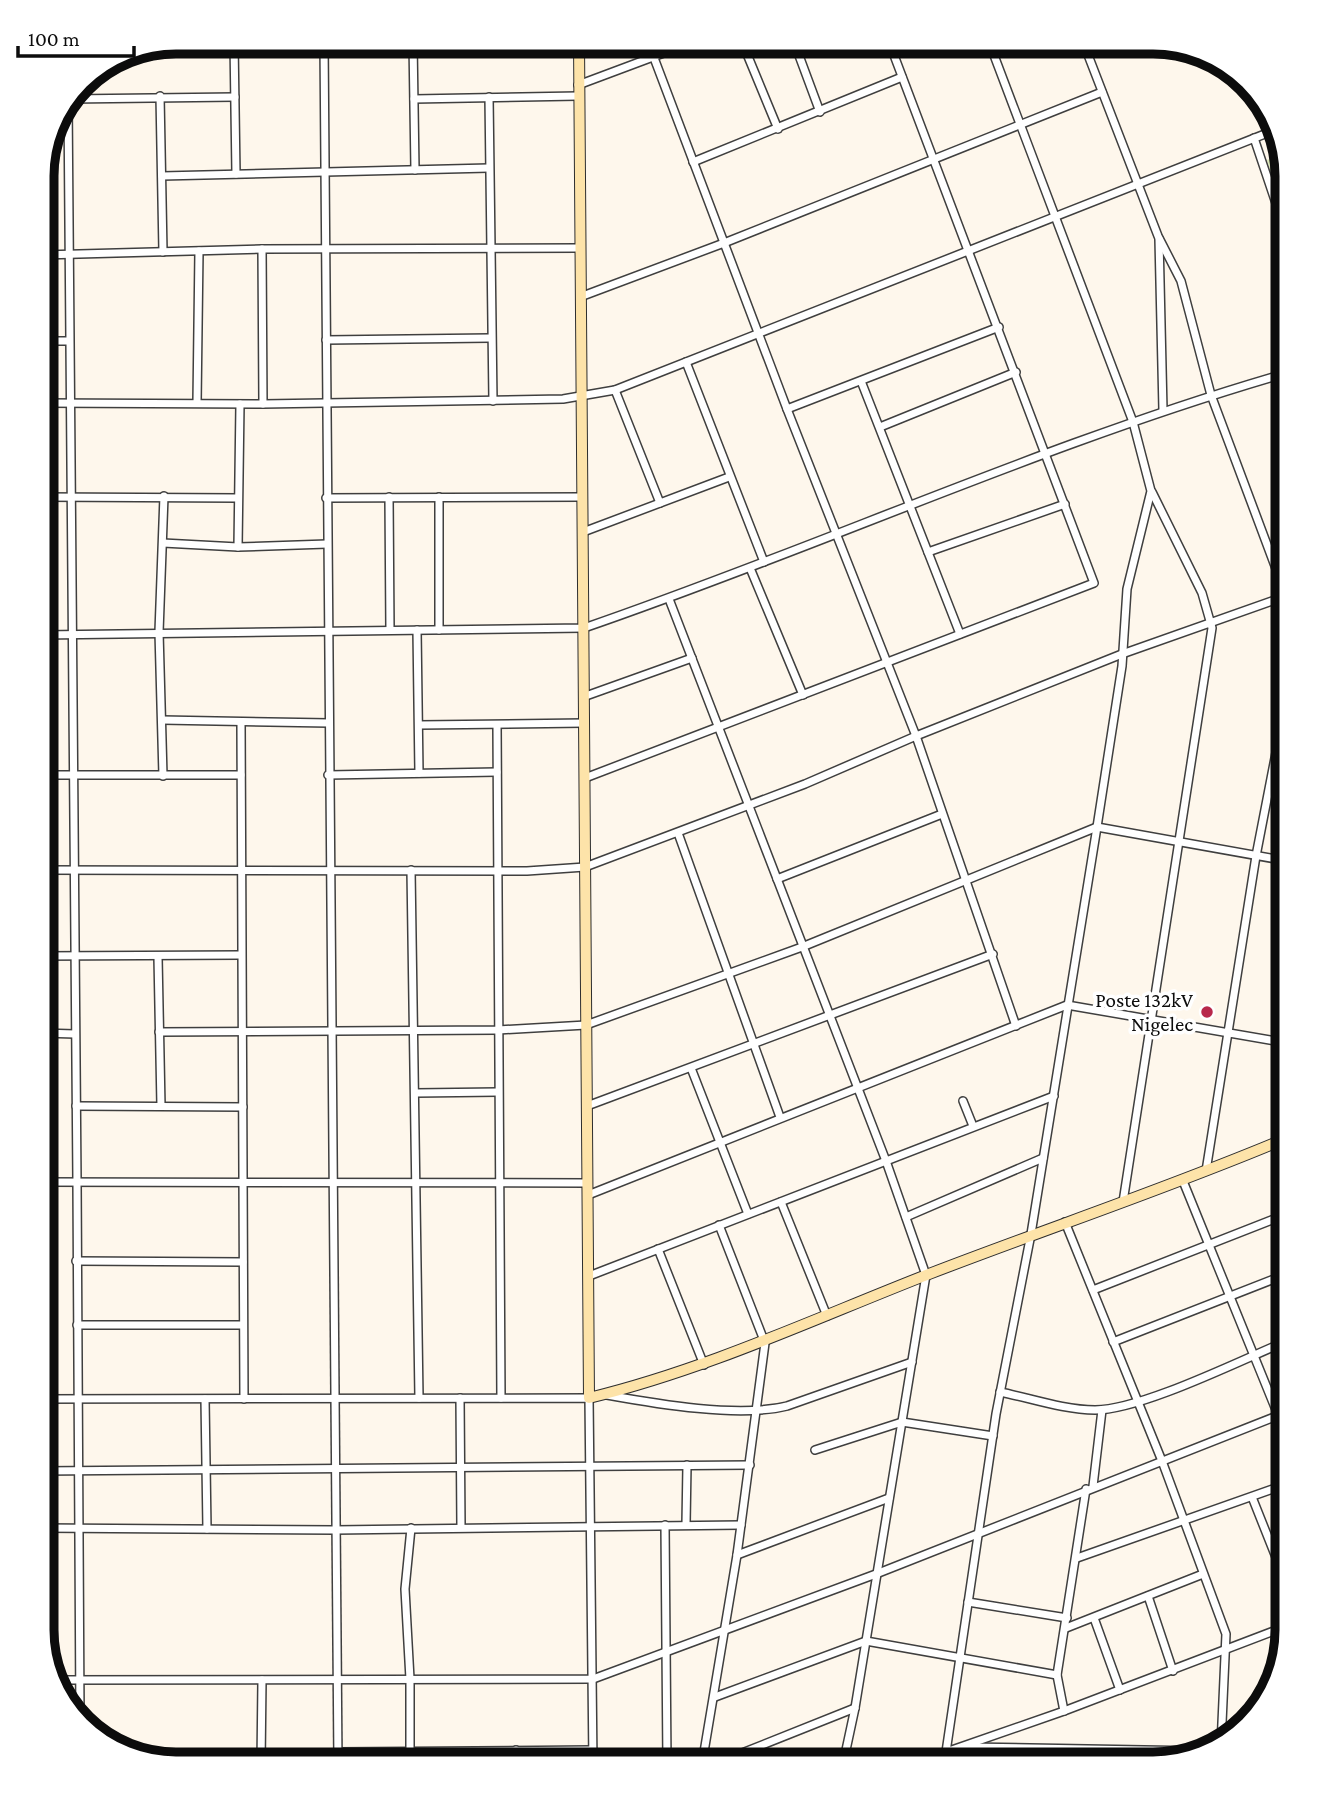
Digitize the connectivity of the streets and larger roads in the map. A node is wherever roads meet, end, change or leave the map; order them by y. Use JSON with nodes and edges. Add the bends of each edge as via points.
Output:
{"nodes":[{"id":1,"x":234,"y":54,"type":"edge"},
{"id":2,"x":324,"y":54,"type":"edge"},
{"id":3,"x":413,"y":54,"type":"edge"},
{"id":4,"x":579,"y":54,"type":"edge"},
{"id":5,"x":661,"y":54,"type":"edge"},
{"id":6,"x":747,"y":55,"type":"edge"},
{"id":7,"x":799,"y":55,"type":"edge"},
{"id":8,"x":894,"y":55,"type":"edge"},
{"id":9,"x":994,"y":55,"type":"edge"},
{"id":10,"x":1088,"y":55,"type":"edge"},
{"id":11,"x":654,"y":57,"type":"junction"},
{"id":12,"x":902,"y":77,"type":"junction"},
{"id":13,"x":578,"y":85,"type":"junction"},
{"id":14,"x":1102,"y":92,"type":"junction"},
{"id":15,"x":160,"y":96,"type":"junction"},
{"id":16,"x":578,"y":96,"type":"junction"},
{"id":17,"x":235,"y":97,"type":"junction"},
{"id":18,"x":489,"y":97,"type":"junction"},
{"id":19,"x":82,"y":99,"type":"edge"},
{"id":20,"x":414,"y":99,"type":"junction"},
{"id":21,"x":820,"y":112,"type":"junction"},
{"id":22,"x":69,"y":119,"type":"edge"},
{"id":23,"x":1020,"y":126,"type":"junction"},
{"id":24,"x":778,"y":129,"type":"junction"},
{"id":25,"x":1266,"y":133,"type":"edge"},
{"id":26,"x":1254,"y":138,"type":"junction"},
{"id":27,"x":932,"y":159,"type":"junction"},
{"id":28,"x":693,"y":162,"type":"junction"},
{"id":29,"x":489,"y":168,"type":"junction"},
{"id":30,"x":415,"y":170,"type":"junction"},
{"id":31,"x":324,"y":171,"type":"junction"},
{"id":32,"x":236,"y":173,"type":"junction"},
{"id":33,"x":162,"y":176,"type":"junction"},
{"id":34,"x":1139,"y":186,"type":"junction"},
{"id":35,"x":1275,"y":200,"type":"edge"},
{"id":36,"x":1053,"y":219,"type":"junction"},
{"id":37,"x":1158,"y":236,"type":"junction"},
{"id":38,"x":724,"y":243,"type":"junction"},
{"id":39,"x":489,"y":247,"type":"junction"},
{"id":40,"x":325,"y":248,"type":"junction"},
{"id":41,"x":579,"y":248,"type":"junction"},
{"id":42,"x":262,"y":249,"type":"junction"},
{"id":43,"x":200,"y":251,"type":"junction"},
{"id":44,"x":163,"y":252,"type":"junction"},
{"id":45,"x":969,"y":253,"type":"junction"},
{"id":46,"x":55,"y":255,"type":"edge"},
{"id":47,"x":69,"y":256,"type":"junction"},
{"id":48,"x":580,"y":297,"type":"junction"},
{"id":49,"x":999,"y":327,"type":"junction"},
{"id":50,"x":759,"y":334,"type":"junction"},
{"id":51,"x":491,"y":338,"type":"junction"},
{"id":52,"x":326,"y":340,"type":"junction"},
{"id":53,"x":55,"y":341,"type":"edge"},
{"id":54,"x":69,"y":341,"type":"junction"},
{"id":55,"x":686,"y":362,"type":"junction"},
{"id":56,"x":1016,"y":372,"type":"junction"},
{"id":57,"x":1275,"y":376,"type":"edge"},
{"id":58,"x":861,"y":381,"type":"junction"},
{"id":59,"x":615,"y":390,"type":"junction"},
{"id":60,"x":1211,"y":395,"type":"junction"},
{"id":61,"x":582,"y":397,"type":"junction"},
{"id":62,"x":493,"y":401,"type":"junction"},
{"id":63,"x":55,"y":403,"type":"edge"},
{"id":64,"x":70,"y":403,"type":"junction"},
{"id":65,"x":197,"y":403,"type":"junction"},
{"id":66,"x":326,"y":403,"type":"junction"},
{"id":67,"x":240,"y":404,"type":"junction"},
{"id":68,"x":263,"y":404,"type":"junction"},
{"id":69,"x":787,"y":409,"type":"junction"},
{"id":70,"x":1163,"y":410,"type":"junction"},
{"id":71,"x":1133,"y":422,"type":"junction"},
{"id":72,"x":880,"y":427,"type":"junction"},
{"id":73,"x":1047,"y":454,"type":"junction"},
{"id":74,"x":729,"y":477,"type":"junction"},
{"id":75,"x":1151,"y":491,"type":"junction"},
{"id":76,"x":164,"y":496,"type":"junction"},
{"id":77,"x":55,"y":497,"type":"edge"},
{"id":78,"x":70,"y":497,"type":"junction"},
{"id":79,"x":439,"y":497,"type":"junction"},
{"id":80,"x":582,"y":497,"type":"junction"},
{"id":81,"x":239,"y":498,"type":"junction"},
{"id":82,"x":326,"y":498,"type":"junction"},
{"id":83,"x":389,"y":498,"type":"junction"},
{"id":84,"x":660,"y":503,"type":"junction"},
{"id":85,"x":1065,"y":504,"type":"junction"},
{"id":86,"x":910,"y":505,"type":"junction"},
{"id":87,"x":583,"y":533,"type":"junction"},
{"id":88,"x":836,"y":534,"type":"junction"},
{"id":89,"x":163,"y":543,"type":"junction"},
{"id":90,"x":327,"y":544,"type":"junction"},
{"id":91,"x":238,"y":547,"type":"junction"},
{"id":92,"x":928,"y":552,"type":"junction"},
{"id":93,"x":764,"y":562,"type":"junction"},
{"id":94,"x":1275,"y":564,"type":"edge"},
{"id":95,"x":750,"y":568,"type":"junction"},
{"id":96,"x":669,"y":599,"type":"junction"},
{"id":97,"x":1275,"y":601,"type":"edge"},
{"id":98,"x":1212,"y":622,"type":"junction"},
{"id":99,"x":584,"y":628,"type":"junction"},
{"id":100,"x":390,"y":630,"type":"junction"},
{"id":101,"x":417,"y":630,"type":"junction"},
{"id":102,"x":439,"y":630,"type":"junction"},
{"id":103,"x":328,"y":631,"type":"junction"},
{"id":104,"x":159,"y":632,"type":"junction"},
{"id":105,"x":960,"y":634,"type":"junction"},
{"id":106,"x":55,"y":635,"type":"edge"},
{"id":107,"x":71,"y":635,"type":"junction"},
{"id":108,"x":1122,"y":654,"type":"junction"},
{"id":109,"x":692,"y":658,"type":"junction"},
{"id":110,"x":888,"y":663,"type":"junction"},
{"id":111,"x":803,"y":695,"type":"junction"},
{"id":112,"x":583,"y":697,"type":"junction"},
{"id":113,"x":162,"y":720,"type":"junction"},
{"id":114,"x":241,"y":722,"type":"junction"},
{"id":115,"x":329,"y":723,"type":"junction"},
{"id":116,"x":584,"y":723,"type":"junction"},
{"id":117,"x":419,"y":725,"type":"junction"},
{"id":118,"x":497,"y":725,"type":"junction"},
{"id":119,"x":718,"y":728,"type":"junction"},
{"id":120,"x":916,"y":736,"type":"junction"},
{"id":121,"x":1275,"y":758,"type":"edge"},
{"id":122,"x":497,"y":772,"type":"junction"},
{"id":123,"x":419,"y":774,"type":"junction"},
{"id":124,"x":55,"y":775,"type":"edge"},
{"id":125,"x":241,"y":775,"type":"junction"},
{"id":126,"x":328,"y":775,"type":"junction"},
{"id":127,"x":72,"y":776,"type":"junction"},
{"id":128,"x":163,"y":776,"type":"junction"},
{"id":129,"x":585,"y":778,"type":"junction"},
{"id":130,"x":750,"y":805,"type":"junction"},
{"id":131,"x":942,"y":814,"type":"junction"},
{"id":132,"x":1097,"y":827,"type":"junction"},
{"id":133,"x":678,"y":833,"type":"junction"},
{"id":134,"x":1179,"y":842,"type":"junction"},
{"id":135,"x":1256,"y":856,"type":"junction"},
{"id":136,"x":1275,"y":859,"type":"edge"},
{"id":137,"x":585,"y":867,"type":"junction"},
{"id":138,"x":55,"y":870,"type":"edge"},
{"id":139,"x":411,"y":870,"type":"junction"},
{"id":140,"x":497,"y":870,"type":"junction"},
{"id":141,"x":73,"y":871,"type":"junction"},
{"id":142,"x":329,"y":871,"type":"junction"},
{"id":143,"x":240,"y":872,"type":"junction"},
{"id":144,"x":778,"y":879,"type":"junction"},
{"id":145,"x":968,"y":882,"type":"junction"},
{"id":146,"x":802,"y":947,"type":"junction"},
{"id":147,"x":993,"y":954,"type":"junction"},
{"id":148,"x":74,"y":955,"type":"junction"},
{"id":149,"x":241,"y":955,"type":"junction"},
{"id":150,"x":54,"y":956,"type":"edge"},
{"id":151,"x":158,"y":957,"type":"junction"},
{"id":152,"x":728,"y":973,"type":"junction"},
{"id":153,"x":1067,"y":1005,"type":"junction"},
{"id":154,"x":829,"y":1015,"type":"junction"},
{"id":155,"x":1150,"y":1020,"type":"junction"},
{"id":156,"x":586,"y":1025,"type":"junction"},
{"id":157,"x":1016,"y":1026,"type":"junction"},
{"id":158,"x":498,"y":1030,"type":"junction"},
{"id":159,"x":331,"y":1031,"type":"junction"},
{"id":160,"x":414,"y":1031,"type":"junction"},
{"id":161,"x":159,"y":1032,"type":"junction"},
{"id":162,"x":243,"y":1032,"type":"junction"},
{"id":163,"x":54,"y":1033,"type":"edge"},
{"id":164,"x":75,"y":1034,"type":"junction"},
{"id":165,"x":1227,"y":1034,"type":"junction"},
{"id":166,"x":1275,"y":1041,"type":"edge"},
{"id":167,"x":754,"y":1044,"type":"junction"},
{"id":168,"x":691,"y":1068,"type":"junction"},
{"id":169,"x":857,"y":1088,"type":"junction"},
{"id":170,"x":498,"y":1092,"type":"junction"},
{"id":171,"x":416,"y":1093,"type":"junction"},
{"id":172,"x":1054,"y":1096,"type":"junction"},
{"id":173,"x":963,"y":1101,"type":"dead end"},
{"id":174,"x":76,"y":1106,"type":"junction"},
{"id":175,"x":161,"y":1106,"type":"junction"},
{"id":176,"x":587,"y":1106,"type":"junction"},
{"id":177,"x":243,"y":1107,"type":"junction"},
{"id":178,"x":780,"y":1117,"type":"junction"},
{"id":179,"x":973,"y":1126,"type":"junction"},
{"id":180,"x":720,"y":1141,"type":"junction"},
{"id":181,"x":1275,"y":1143,"type":"edge"},
{"id":182,"x":1043,"y":1158,"type":"junction"},
{"id":183,"x":886,"y":1161,"type":"junction"},
{"id":184,"x":1206,"y":1171,"type":"junction"},
{"id":185,"x":1183,"y":1181,"type":"junction"},
{"id":186,"x":54,"y":1182,"type":"edge"},
{"id":187,"x":77,"y":1182,"type":"junction"},
{"id":188,"x":242,"y":1182,"type":"junction"},
{"id":189,"x":333,"y":1182,"type":"junction"},
{"id":190,"x":417,"y":1182,"type":"junction"},
{"id":191,"x":588,"y":1183,"type":"junction"},
{"id":192,"x":497,"y":1184,"type":"junction"},
{"id":193,"x":589,"y":1195,"type":"junction"},
{"id":194,"x":780,"y":1202,"type":"junction"},
{"id":195,"x":1123,"y":1202,"type":"junction"},
{"id":196,"x":748,"y":1214,"type":"junction"},
{"id":197,"x":906,"y":1217,"type":"junction"},
{"id":198,"x":1275,"y":1219,"type":"edge"},
{"id":199,"x":1066,"y":1222,"type":"junction"},
{"id":200,"x":719,"y":1225,"type":"junction"},
{"id":201,"x":1031,"y":1234,"type":"junction"},
{"id":202,"x":1210,"y":1243,"type":"junction"},
{"id":203,"x":658,"y":1248,"type":"junction"},
{"id":204,"x":76,"y":1261,"type":"junction"},
{"id":205,"x":243,"y":1262,"type":"junction"},
{"id":206,"x":926,"y":1275,"type":"junction"},
{"id":207,"x":589,"y":1276,"type":"junction"},
{"id":208,"x":1275,"y":1278,"type":"edge"},
{"id":209,"x":1093,"y":1290,"type":"junction"},
{"id":210,"x":1230,"y":1295,"type":"junction"},
{"id":211,"x":827,"y":1317,"type":"junction"},
{"id":212,"x":77,"y":1325,"type":"junction"},
{"id":213,"x":243,"y":1325,"type":"junction"},
{"id":214,"x":1113,"y":1342,"type":"junction"},
{"id":215,"x":765,"y":1343,"type":"junction"},
{"id":216,"x":1275,"y":1346,"type":"edge"},
{"id":217,"x":1253,"y":1355,"type":"junction"},
{"id":218,"x":912,"y":1362,"type":"junction"},
{"id":219,"x":705,"y":1366,"type":"junction"},
{"id":220,"x":1000,"y":1392,"type":"junction"},
{"id":221,"x":604,"y":1395,"type":"junction"},
{"id":222,"x":419,"y":1398,"type":"junction"},
{"id":223,"x":460,"y":1398,"type":"junction"},
{"id":224,"x":501,"y":1398,"type":"junction"},
{"id":225,"x":589,"y":1398,"type":"junction"},
{"id":226,"x":54,"y":1399,"type":"edge"},
{"id":227,"x":78,"y":1399,"type":"junction"},
{"id":228,"x":205,"y":1399,"type":"junction"},
{"id":229,"x":244,"y":1399,"type":"junction"},
{"id":230,"x":334,"y":1399,"type":"junction"},
{"id":231,"x":1138,"y":1401,"type":"junction"},
{"id":232,"x":1102,"y":1409,"type":"junction"},
{"id":233,"x":758,"y":1410,"type":"junction"},
{"id":234,"x":1275,"y":1411,"type":"edge"},
{"id":235,"x":1275,"y":1417,"type":"edge"},
{"id":236,"x":902,"y":1422,"type":"junction"},
{"id":237,"x":993,"y":1436,"type":"junction"},
{"id":238,"x":815,"y":1450,"type":"dead end"},
{"id":239,"x":1161,"y":1461,"type":"junction"},
{"id":240,"x":590,"y":1465,"type":"junction"},
{"id":241,"x":687,"y":1465,"type":"junction"},
{"id":242,"x":750,"y":1465,"type":"junction"},
{"id":243,"x":460,"y":1466,"type":"junction"},
{"id":244,"x":334,"y":1467,"type":"junction"},
{"id":245,"x":207,"y":1469,"type":"junction"},
{"id":246,"x":54,"y":1471,"type":"edge"},
{"id":247,"x":80,"y":1471,"type":"junction"},
{"id":248,"x":1090,"y":1488,"type":"junction"},
{"id":249,"x":1275,"y":1488,"type":"edge"},
{"id":250,"x":1252,"y":1497,"type":"junction"},
{"id":251,"x":889,"y":1498,"type":"junction"},
{"id":252,"x":1184,"y":1522,"type":"junction"},
{"id":253,"x":686,"y":1524,"type":"junction"},
{"id":254,"x":665,"y":1525,"type":"junction"},
{"id":255,"x":741,"y":1525,"type":"junction"},
{"id":256,"x":591,"y":1526,"type":"junction"},
{"id":257,"x":461,"y":1527,"type":"junction"},
{"id":258,"x":54,"y":1528,"type":"edge"},
{"id":259,"x":81,"y":1528,"type":"junction"},
{"id":260,"x":411,"y":1528,"type":"junction"},
{"id":261,"x":207,"y":1529,"type":"junction"},
{"id":262,"x":335,"y":1530,"type":"junction"},
{"id":263,"x":977,"y":1534,"type":"junction"},
{"id":264,"x":737,"y":1555,"type":"junction"},
{"id":265,"x":1275,"y":1555,"type":"edge"},
{"id":266,"x":1077,"y":1558,"type":"junction"},
{"id":267,"x":876,"y":1574,"type":"junction"},
{"id":268,"x":1203,"y":1574,"type":"junction"},
{"id":269,"x":1149,"y":1596,"type":"junction"},
{"id":270,"x":968,"y":1602,"type":"junction"},
{"id":271,"x":1068,"y":1618,"type":"junction"},
{"id":272,"x":1094,"y":1618,"type":"junction"},
{"id":273,"x":1066,"y":1628,"type":"junction"},
{"id":274,"x":725,"y":1629,"type":"junction"},
{"id":275,"x":1275,"y":1631,"type":"edge"},
{"id":276,"x":866,"y":1641,"type":"junction"},
{"id":277,"x":1227,"y":1651,"type":"junction"},
{"id":278,"x":665,"y":1655,"type":"junction"},
{"id":279,"x":960,"y":1657,"type":"junction"},
{"id":280,"x":1174,"y":1671,"type":"junction"},
{"id":281,"x":1057,"y":1675,"type":"junction"},
{"id":282,"x":79,"y":1679,"type":"junction"},
{"id":283,"x":410,"y":1679,"type":"junction"},
{"id":284,"x":593,"y":1679,"type":"junction"},
{"id":285,"x":66,"y":1680,"type":"edge"},
{"id":286,"x":262,"y":1680,"type":"junction"},
{"id":287,"x":337,"y":1680,"type":"junction"},
{"id":288,"x":1120,"y":1690,"type":"junction"},
{"id":289,"x":715,"y":1697,"type":"junction"},
{"id":290,"x":80,"y":1705,"type":"edge"},
{"id":291,"x":855,"y":1708,"type":"junction"},
{"id":292,"x":1064,"y":1711,"type":"junction"},
{"id":293,"x":1222,"y":1730,"type":"edge"},
{"id":294,"x":960,"y":1747,"type":"junction"},
{"id":295,"x":516,"y":1750,"type":"joint"},
{"id":296,"x":593,"y":1750,"type":"joint"},
{"id":297,"x":261,"y":1751,"type":"edge"},
{"id":298,"x":449,"y":1751,"type":"edge"},
{"id":299,"x":1171,"y":1751,"type":"edge"},
{"id":300,"x":338,"y":1752,"type":"edge"},
{"id":301,"x":411,"y":1752,"type":"edge"},
{"id":302,"x":667,"y":1752,"type":"edge"},
{"id":303,"x":704,"y":1752,"type":"edge"},
{"id":304,"x":746,"y":1752,"type":"edge"},
{"id":305,"x":846,"y":1752,"type":"edge"},
{"id":306,"x":946,"y":1752,"type":"joint"}],
"edges":[{"from":1,"to":17,"type":"street"},
{"from":2,"to":31,"type":"street"},
{"from":3,"to":20,"type":"street"},
{"from":4,"to":13,"type":"street"},
{"from":5,"to":11,"type":"street"},
{"from":6,"to":24,"type":"street"},
{"from":7,"to":21,"type":"street"},
{"from":8,"to":12,"type":"street"},
{"from":9,"to":23,"type":"street"},
{"from":10,"to":14,"type":"street"},
{"from":11,"to":13,"type":"street"},
{"from":11,"to":28,"type":"street"},
{"from":12,"to":21,"type":"street"},
{"from":12,"to":27,"type":"street"},
{"from":13,"to":16,"type":"street"},
{"from":14,"to":23,"type":"street"},
{"from":14,"to":34,"type":"street"},
{"from":15,"to":17,"type":"street"},
{"from":15,"to":19,"type":"street"},
{"from":15,"to":33,"type":"street"},
{"from":16,"to":18,"type":"street"},
{"from":16,"to":41,"type":"street"},
{"from":17,"to":32,"type":"street"},
{"from":18,"to":20,"type":"street"},
{"from":18,"to":29,"type":"street"},
{"from":20,"to":30,"type":"street"},
{"from":21,"to":24,"type":"street"},
{"from":22,"to":47,"type":"street"},
{"from":23,"to":27,"type":"street"},
{"from":23,"to":36,"type":"street"},
{"from":24,"to":28,"type":"street"},
{"from":25,"to":26,"type":"street"},
{"from":26,"to":34,"type":"street"},
{"from":26,"to":35,"type":"street"},
{"from":27,"to":38,"type":"street"},
{"from":27,"to":45,"type":"street"},
{"from":28,"to":38,"type":"street"},
{"from":29,"to":30,"type":"street"},
{"from":29,"to":39,"type":"street"},
{"from":30,"to":31,"type":"street"},
{"from":31,"to":32,"type":"street"},
{"from":31,"to":40,"type":"street"},
{"from":32,"to":33,"type":"street"},
{"from":33,"to":44,"type":"street"},
{"from":34,"to":36,"type":"street"},
{"from":34,"to":37,"type":"street"},
{"from":36,"to":45,"type":"street"},
{"from":36,"to":71,"type":"street"},
{"from":37,"to":60,"type":"street","via":[[1187,298]]},
{"from":37,"to":70,"type":"street"},
{"from":38,"to":48,"type":"street"},
{"from":38,"to":50,"type":"street"},
{"from":39,"to":40,"type":"street"},
{"from":39,"to":41,"type":"street"},
{"from":39,"to":51,"type":"street"},
{"from":40,"to":42,"type":"street"},
{"from":40,"to":52,"type":"street"},
{"from":41,"to":48,"type":"street"},
{"from":42,"to":43,"type":"street"},
{"from":42,"to":68,"type":"street"},
{"from":43,"to":44,"type":"street"},
{"from":43,"to":65,"type":"street"},
{"from":44,"to":47,"type":"street"},
{"from":45,"to":49,"type":"street"},
{"from":45,"to":50,"type":"street"},
{"from":46,"to":47,"type":"street"},
{"from":47,"to":54,"type":"street"},
{"from":48,"to":61,"type":"street"},
{"from":49,"to":56,"type":"street"},
{"from":49,"to":58,"type":"street"},
{"from":50,"to":55,"type":"street"},
{"from":50,"to":69,"type":"street"},
{"from":51,"to":52,"type":"street"},
{"from":51,"to":62,"type":"street"},
{"from":52,"to":66,"type":"street"},
{"from":53,"to":54,"type":"street"},
{"from":54,"to":64,"type":"street"},
{"from":55,"to":59,"type":"street"},
{"from":55,"to":74,"type":"street"},
{"from":56,"to":72,"type":"street"},
{"from":56,"to":73,"type":"street"},
{"from":57,"to":60,"type":"street"},
{"from":58,"to":69,"type":"street"},
{"from":58,"to":72,"type":"street"},
{"from":59,"to":61,"type":"street"},
{"from":59,"to":84,"type":"street"},
{"from":60,"to":70,"type":"street"},
{"from":60,"to":94,"type":"street"},
{"from":61,"to":62,"type":"street"},
{"from":61,"to":80,"type":"street"},
{"from":62,"to":66,"type":"street"},
{"from":63,"to":64,"type":"street"},
{"from":64,"to":65,"type":"street"},
{"from":64,"to":78,"type":"street"},
{"from":65,"to":67,"type":"street"},
{"from":66,"to":68,"type":"street"},
{"from":66,"to":82,"type":"street"},
{"from":67,"to":68,"type":"street"},
{"from":67,"to":81,"type":"street"},
{"from":69,"to":88,"type":"street"},
{"from":70,"to":71,"type":"street"},
{"from":71,"to":73,"type":"street"},
{"from":71,"to":75,"type":"street"},
{"from":72,"to":86,"type":"street"},
{"from":73,"to":85,"type":"street"},
{"from":73,"to":86,"type":"street"},
{"from":74,"to":84,"type":"street"},
{"from":74,"to":93,"type":"street"},
{"from":75,"to":98,"type":"street"},
{"from":75,"to":108,"type":"street","via":[[1128,589]]},
{"from":76,"to":78,"type":"street"},
{"from":76,"to":81,"type":"street"},
{"from":76,"to":89,"type":"street"},
{"from":77,"to":78,"type":"street"},
{"from":78,"to":107,"type":"street"},
{"from":79,"to":80,"type":"street"},
{"from":79,"to":83,"type":"street"},
{"from":79,"to":102,"type":"street"},
{"from":80,"to":87,"type":"street"},
{"from":81,"to":91,"type":"street"},
{"from":82,"to":83,"type":"street"},
{"from":82,"to":90,"type":"street"},
{"from":83,"to":100,"type":"street"},
{"from":84,"to":87,"type":"street"},
{"from":85,"to":92,"type":"street"},
{"from":85,"to":105,"type":"street","via":[[1094,583]]},
{"from":86,"to":88,"type":"street"},
{"from":86,"to":92,"type":"street"},
{"from":87,"to":99,"type":"street"},
{"from":88,"to":93,"type":"street"},
{"from":88,"to":110,"type":"street"},
{"from":89,"to":91,"type":"street"},
{"from":89,"to":104,"type":"street"},
{"from":90,"to":91,"type":"street"},
{"from":90,"to":103,"type":"street"},
{"from":92,"to":105,"type":"street"},
{"from":93,"to":95,"type":"street"},
{"from":95,"to":96,"type":"street"},
{"from":95,"to":111,"type":"street"},
{"from":96,"to":99,"type":"street"},
{"from":96,"to":109,"type":"street"},
{"from":97,"to":98,"type":"street"},
{"from":98,"to":108,"type":"street"},
{"from":98,"to":134,"type":"street"},
{"from":99,"to":102,"type":"street"},
{"from":99,"to":112,"type":"street"},
{"from":100,"to":101,"type":"street"},
{"from":100,"to":103,"type":"street"},
{"from":101,"to":102,"type":"street"},
{"from":101,"to":117,"type":"street"},
{"from":103,"to":104,"type":"street"},
{"from":103,"to":115,"type":"street"},
{"from":104,"to":107,"type":"street"},
{"from":104,"to":113,"type":"street"},
{"from":105,"to":110,"type":"street"},
{"from":106,"to":107,"type":"street"},
{"from":107,"to":127,"type":"street"},
{"from":108,"to":120,"type":"street"},
{"from":108,"to":132,"type":"street"},
{"from":109,"to":112,"type":"street"},
{"from":109,"to":119,"type":"street"},
{"from":110,"to":111,"type":"street"},
{"from":110,"to":120,"type":"street"},
{"from":111,"to":119,"type":"street"},
{"from":112,"to":116,"type":"street"},
{"from":113,"to":114,"type":"street"},
{"from":113,"to":128,"type":"street"},
{"from":114,"to":115,"type":"street"},
{"from":114,"to":125,"type":"street"},
{"from":115,"to":126,"type":"street"},
{"from":116,"to":118,"type":"street"},
{"from":116,"to":129,"type":"street"},
{"from":117,"to":118,"type":"street"},
{"from":117,"to":123,"type":"street"},
{"from":118,"to":122,"type":"street"},
{"from":119,"to":129,"type":"street"},
{"from":119,"to":130,"type":"street"},
{"from":120,"to":130,"type":"street"},
{"from":120,"to":131,"type":"street"},
{"from":121,"to":135,"type":"street"},
{"from":122,"to":123,"type":"street"},
{"from":122,"to":140,"type":"street"},
{"from":123,"to":126,"type":"street"},
{"from":124,"to":127,"type":"street"},
{"from":125,"to":128,"type":"street"},
{"from":125,"to":143,"type":"street"},
{"from":126,"to":142,"type":"street"},
{"from":127,"to":128,"type":"street"},
{"from":127,"to":141,"type":"street"},
{"from":129,"to":137,"type":"street"},
{"from":130,"to":133,"type":"street"},
{"from":130,"to":144,"type":"street"},
{"from":131,"to":144,"type":"street"},
{"from":131,"to":145,"type":"street"},
{"from":132,"to":134,"type":"street"},
{"from":132,"to":145,"type":"street"},
{"from":132,"to":153,"type":"street"},
{"from":133,"to":137,"type":"street"},
{"from":133,"to":152,"type":"street"},
{"from":134,"to":135,"type":"street"},
{"from":134,"to":155,"type":"street"},
{"from":135,"to":136,"type":"street"},
{"from":135,"to":165,"type":"street"},
{"from":137,"to":140,"type":"street"},
{"from":137,"to":156,"type":"street"},
{"from":138,"to":141,"type":"street"},
{"from":139,"to":140,"type":"street"},
{"from":139,"to":142,"type":"street"},
{"from":139,"to":160,"type":"street"},
{"from":140,"to":158,"type":"street"},
{"from":141,"to":143,"type":"street"},
{"from":141,"to":148,"type":"street"},
{"from":142,"to":143,"type":"street"},
{"from":142,"to":159,"type":"street"},
{"from":143,"to":149,"type":"street"},
{"from":144,"to":146,"type":"street"},
{"from":145,"to":146,"type":"street"},
{"from":145,"to":147,"type":"street"},
{"from":146,"to":152,"type":"street"},
{"from":146,"to":154,"type":"street"},
{"from":147,"to":154,"type":"street"},
{"from":147,"to":157,"type":"street"},
{"from":148,"to":150,"type":"street"},
{"from":148,"to":151,"type":"street"},
{"from":148,"to":164,"type":"street"},
{"from":149,"to":151,"type":"street"},
{"from":149,"to":162,"type":"street"},
{"from":151,"to":161,"type":"street"},
{"from":152,"to":156,"type":"street"},
{"from":152,"to":167,"type":"street"},
{"from":153,"to":155,"type":"street"},
{"from":153,"to":157,"type":"street"},
{"from":153,"to":172,"type":"street"},
{"from":154,"to":167,"type":"street"},
{"from":154,"to":169,"type":"street"},
{"from":155,"to":165,"type":"street"},
{"from":155,"to":195,"type":"street"},
{"from":156,"to":158,"type":"street"},
{"from":156,"to":176,"type":"street"},
{"from":157,"to":169,"type":"street"},
{"from":158,"to":160,"type":"street"},
{"from":158,"to":170,"type":"street"},
{"from":159,"to":160,"type":"street"},
{"from":159,"to":162,"type":"street"},
{"from":159,"to":189,"type":"street"},
{"from":160,"to":171,"type":"street"},
{"from":161,"to":162,"type":"street"},
{"from":161,"to":175,"type":"street"},
{"from":162,"to":177,"type":"street"},
{"from":163,"to":164,"type":"street"},
{"from":164,"to":174,"type":"street"},
{"from":165,"to":166,"type":"street"},
{"from":165,"to":184,"type":"street"},
{"from":167,"to":168,"type":"street"},
{"from":167,"to":178,"type":"street"},
{"from":168,"to":176,"type":"street"},
{"from":168,"to":180,"type":"street"},
{"from":169,"to":178,"type":"street"},
{"from":169,"to":183,"type":"street"},
{"from":170,"to":171,"type":"street"},
{"from":170,"to":192,"type":"street"},
{"from":171,"to":190,"type":"street"},
{"from":172,"to":179,"type":"street"},
{"from":172,"to":182,"type":"street"},
{"from":173,"to":179,"type":"street"},
{"from":174,"to":175,"type":"street"},
{"from":174,"to":187,"type":"street"},
{"from":175,"to":177,"type":"street"},
{"from":176,"to":191,"type":"street"},
{"from":177,"to":188,"type":"street"},
{"from":178,"to":180,"type":"street"},
{"from":179,"to":183,"type":"street"},
{"from":180,"to":193,"type":"street"},
{"from":180,"to":196,"type":"street"},
{"from":181,"to":184,"type":"street"},
{"from":182,"to":197,"type":"street"},
{"from":182,"to":201,"type":"street"},
{"from":183,"to":194,"type":"street"},
{"from":183,"to":197,"type":"street"},
{"from":184,"to":185,"type":"street"},
{"from":185,"to":195,"type":"street"},
{"from":185,"to":202,"type":"street"},
{"from":186,"to":187,"type":"street"},
{"from":187,"to":188,"type":"street"},
{"from":187,"to":204,"type":"street"},
{"from":188,"to":189,"type":"street"},
{"from":188,"to":205,"type":"street"},
{"from":189,"to":190,"type":"street"},
{"from":189,"to":230,"type":"street"},
{"from":190,"to":192,"type":"street"},
{"from":190,"to":222,"type":"street"},
{"from":191,"to":192,"type":"street"},
{"from":191,"to":193,"type":"street"},
{"from":192,"to":224,"type":"street"},
{"from":193,"to":207,"type":"street"},
{"from":194,"to":196,"type":"street"},
{"from":194,"to":211,"type":"street"},
{"from":195,"to":199,"type":"street"},
{"from":196,"to":200,"type":"street"},
{"from":197,"to":206,"type":"street"},
{"from":198,"to":202,"type":"street"},
{"from":199,"to":201,"type":"street"},
{"from":199,"to":209,"type":"street"},
{"from":200,"to":203,"type":"street"},
{"from":200,"to":215,"type":"street"},
{"from":201,"to":206,"type":"street"},
{"from":201,"to":220,"type":"street"},
{"from":202,"to":209,"type":"street"},
{"from":202,"to":210,"type":"street"},
{"from":203,"to":207,"type":"street"},
{"from":203,"to":219,"type":"street"},
{"from":204,"to":205,"type":"street"},
{"from":204,"to":212,"type":"street"},
{"from":205,"to":213,"type":"street"},
{"from":206,"to":211,"type":"street"},
{"from":206,"to":218,"type":"street"},
{"from":207,"to":225,"type":"street"},
{"from":208,"to":210,"type":"street"},
{"from":209,"to":214,"type":"street"},
{"from":210,"to":214,"type":"street"},
{"from":210,"to":217,"type":"street"},
{"from":211,"to":215,"type":"street"},
{"from":212,"to":213,"type":"street"},
{"from":212,"to":227,"type":"street"},
{"from":213,"to":229,"type":"street"},
{"from":214,"to":231,"type":"street"},
{"from":215,"to":219,"type":"street"},
{"from":215,"to":233,"type":"street"},
{"from":216,"to":217,"type":"street"},
{"from":217,"to":231,"type":"street"},
{"from":217,"to":234,"type":"street"},
{"from":218,"to":233,"type":"street","via":[[788,1406]]},
{"from":218,"to":236,"type":"street"},
{"from":219,"to":221,"type":"street"},
{"from":220,"to":232,"type":"street"},
{"from":220,"to":237,"type":"street"},
{"from":221,"to":225,"type":"street"},
{"from":221,"to":233,"type":"street"},
{"from":222,"to":223,"type":"street"},
{"from":222,"to":230,"type":"street"},
{"from":223,"to":224,"type":"street"},
{"from":223,"to":243,"type":"street"},
{"from":224,"to":225,"type":"street"},
{"from":225,"to":240,"type":"street"},
{"from":226,"to":227,"type":"street"},
{"from":227,"to":228,"type":"street"},
{"from":227,"to":247,"type":"street"},
{"from":228,"to":229,"type":"street"},
{"from":228,"to":245,"type":"street"},
{"from":229,"to":230,"type":"street"},
{"from":230,"to":244,"type":"street"},
{"from":231,"to":232,"type":"street"},
{"from":231,"to":239,"type":"street"},
{"from":232,"to":248,"type":"street"},
{"from":233,"to":242,"type":"street"},
{"from":235,"to":239,"type":"street"},
{"from":236,"to":237,"type":"street"},
{"from":236,"to":238,"type":"street"},
{"from":236,"to":251,"type":"street"},
{"from":237,"to":263,"type":"street"},
{"from":239,"to":248,"type":"street"},
{"from":239,"to":252,"type":"street"},
{"from":240,"to":241,"type":"street"},
{"from":240,"to":243,"type":"street"},
{"from":240,"to":256,"type":"street"},
{"from":241,"to":242,"type":"street"},
{"from":241,"to":253,"type":"street"},
{"from":242,"to":255,"type":"street"},
{"from":243,"to":244,"type":"street"},
{"from":243,"to":257,"type":"street"},
{"from":244,"to":245,"type":"street"},
{"from":244,"to":262,"type":"street"},
{"from":245,"to":247,"type":"street"},
{"from":245,"to":261,"type":"street"},
{"from":246,"to":247,"type":"street"},
{"from":247,"to":259,"type":"street"},
{"from":248,"to":263,"type":"street"},
{"from":248,"to":266,"type":"street"},
{"from":249,"to":250,"type":"street"},
{"from":250,"to":252,"type":"street"},
{"from":250,"to":265,"type":"street"},
{"from":251,"to":264,"type":"street"},
{"from":251,"to":267,"type":"street"},
{"from":252,"to":266,"type":"street"},
{"from":252,"to":268,"type":"street"},
{"from":253,"to":254,"type":"street"},
{"from":253,"to":255,"type":"street"},
{"from":254,"to":256,"type":"street"},
{"from":254,"to":278,"type":"street"},
{"from":255,"to":264,"type":"street"},
{"from":256,"to":257,"type":"street"},
{"from":256,"to":284,"type":"street"},
{"from":257,"to":260,"type":"street"},
{"from":258,"to":259,"type":"street"},
{"from":259,"to":261,"type":"street"},
{"from":259,"to":282,"type":"street"},
{"from":260,"to":262,"type":"street"},
{"from":260,"to":283,"type":"street","via":[[405,1589]]},
{"from":261,"to":262,"type":"street"},
{"from":262,"to":287,"type":"street"},
{"from":263,"to":267,"type":"street"},
{"from":263,"to":270,"type":"street"},
{"from":264,"to":274,"type":"street"},
{"from":266,"to":271,"type":"street"},
{"from":267,"to":274,"type":"street"},
{"from":267,"to":276,"type":"street"},
{"from":268,"to":269,"type":"street"},
{"from":268,"to":277,"type":"street","via":[[1226,1634]]},
{"from":269,"to":272,"type":"street"},
{"from":269,"to":280,"type":"street"},
{"from":270,"to":271,"type":"street"},
{"from":270,"to":279,"type":"street"},
{"from":271,"to":273,"type":"street"},
{"from":272,"to":273,"type":"street"},
{"from":272,"to":288,"type":"street"},
{"from":273,"to":281,"type":"street"},
{"from":274,"to":278,"type":"street"},
{"from":274,"to":289,"type":"street"},
{"from":275,"to":277,"type":"street"},
{"from":276,"to":279,"type":"street"},
{"from":276,"to":289,"type":"street"},
{"from":276,"to":291,"type":"street"},
{"from":277,"to":280,"type":"street"},
{"from":277,"to":293,"type":"street"},
{"from":278,"to":284,"type":"street"},
{"from":278,"to":302,"type":"street"},
{"from":279,"to":281,"type":"street"},
{"from":279,"to":306,"type":"street"},
{"from":280,"to":288,"type":"street"},
{"from":281,"to":292,"type":"street"},
{"from":282,"to":285,"type":"street"},
{"from":282,"to":286,"type":"street"},
{"from":282,"to":290,"type":"street"},
{"from":283,"to":284,"type":"street"},
{"from":283,"to":287,"type":"street"},
{"from":283,"to":301,"type":"street"},
{"from":284,"to":296,"type":"street"},
{"from":286,"to":287,"type":"street"},
{"from":286,"to":297,"type":"street"},
{"from":287,"to":300,"type":"street"},
{"from":288,"to":292,"type":"street"},
{"from":289,"to":303,"type":"street"},
{"from":291,"to":304,"type":"street"},
{"from":291,"to":305,"type":"street"},
{"from":292,"to":294,"type":"street"},
{"from":294,"to":299,"type":"street"},
{"from":294,"to":306,"type":"street"},
{"from":295,"to":296,"type":"street"},
{"from":295,"to":298,"type":"street"}]}
